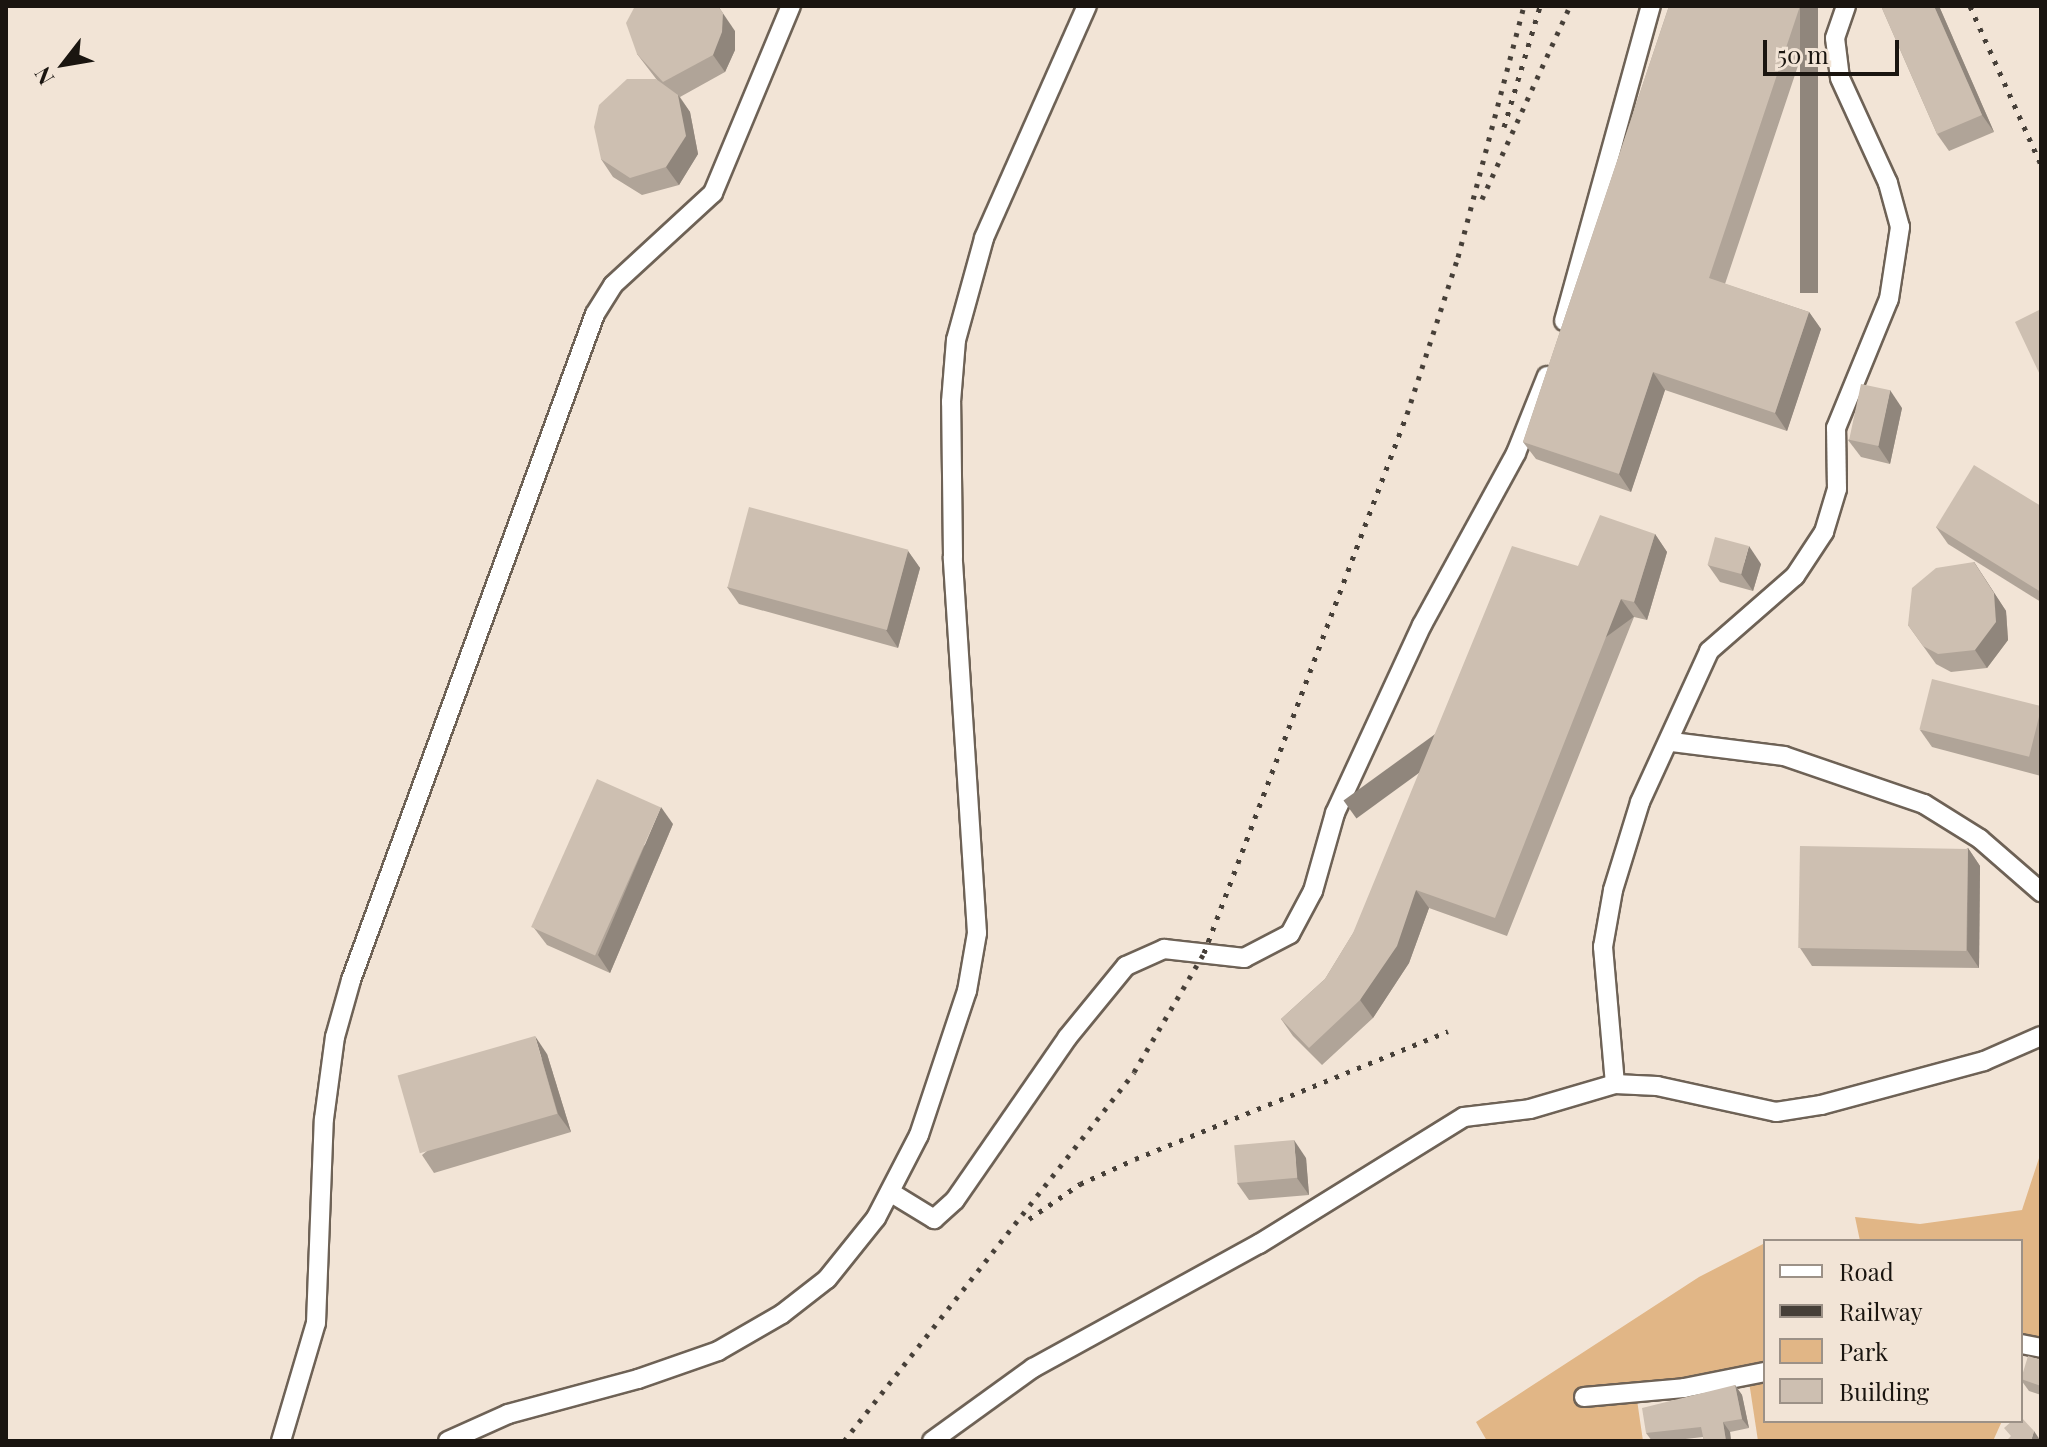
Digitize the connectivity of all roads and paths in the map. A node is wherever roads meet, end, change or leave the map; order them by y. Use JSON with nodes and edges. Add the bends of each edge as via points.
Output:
{"nodes":[{"id":1,"x":791,"y":6,"type":"edge"},
{"id":2,"x":1087,"y":6,"type":"edge"},
{"id":3,"x":1651,"y":6,"type":"edge"},
{"id":4,"x":1846,"y":6,"type":"edge"},
{"id":5,"x":1672,"y":742,"type":"junction"},
{"id":6,"x":2041,"y":892,"type":"edge"},
{"id":7,"x":2041,"y":1036,"type":"edge"},
{"id":8,"x":1615,"y":1084,"type":"junction"},
{"id":9,"x":890,"y":1192,"type":"junction"},
{"id":10,"x":1763,"y":1372,"type":"edge"},
{"id":11,"x":1584,"y":1397,"type":"dead end"},
{"id":12,"x":281,"y":1441,"type":"edge"},
{"id":13,"x":448,"y":1441,"type":"edge"},
{"id":14,"x":932,"y":1441,"type":"edge"}],
"edges":[{"from":1,"to":12,"type":"street","via":[[713,193],[631,267],[595,314],[351,980],[335,1037],[324,1119],[316,1323]]},
{"from":2,"to":9,"type":"street","via":[[984,238],[956,340],[951,402],[953,557],[977,933],[948,1056],[919,1135]]},
{"from":3,"to":9,"type":"street","via":[[1556,346],[1516,453],[1422,625],[1335,813],[1313,891],[1290,934],[1244,958],[1164,949],[1126,966],[1067,1038],[955,1200],[934,1219]]},
{"from":4,"to":5,"type":"street","via":[[1835,38],[1840,78],[1888,183],[1900,227],[1889,299],[1836,428],[1837,489],[1824,532],[1795,576],[1709,651]]},
{"from":5,"to":6,"type":"street","via":[[1784,756],[1924,804],[1980,839]]},
{"from":5,"to":8,"type":"street","via":[[1640,802],[1613,890],[1603,947]]},
{"from":7,"to":8,"type":"street","via":[[1984,1061],[1776,1112],[1657,1086]]},
{"from":8,"to":14,"type":"street","via":[[1530,1109],[1464,1117],[1259,1244],[1033,1368]]},
{"from":9,"to":13,"type":"street","via":[[827,1279],[782,1314],[718,1351],[508,1414]]},
{"from":10,"to":11,"type":"street","via":[[1684,1388]]}]}
